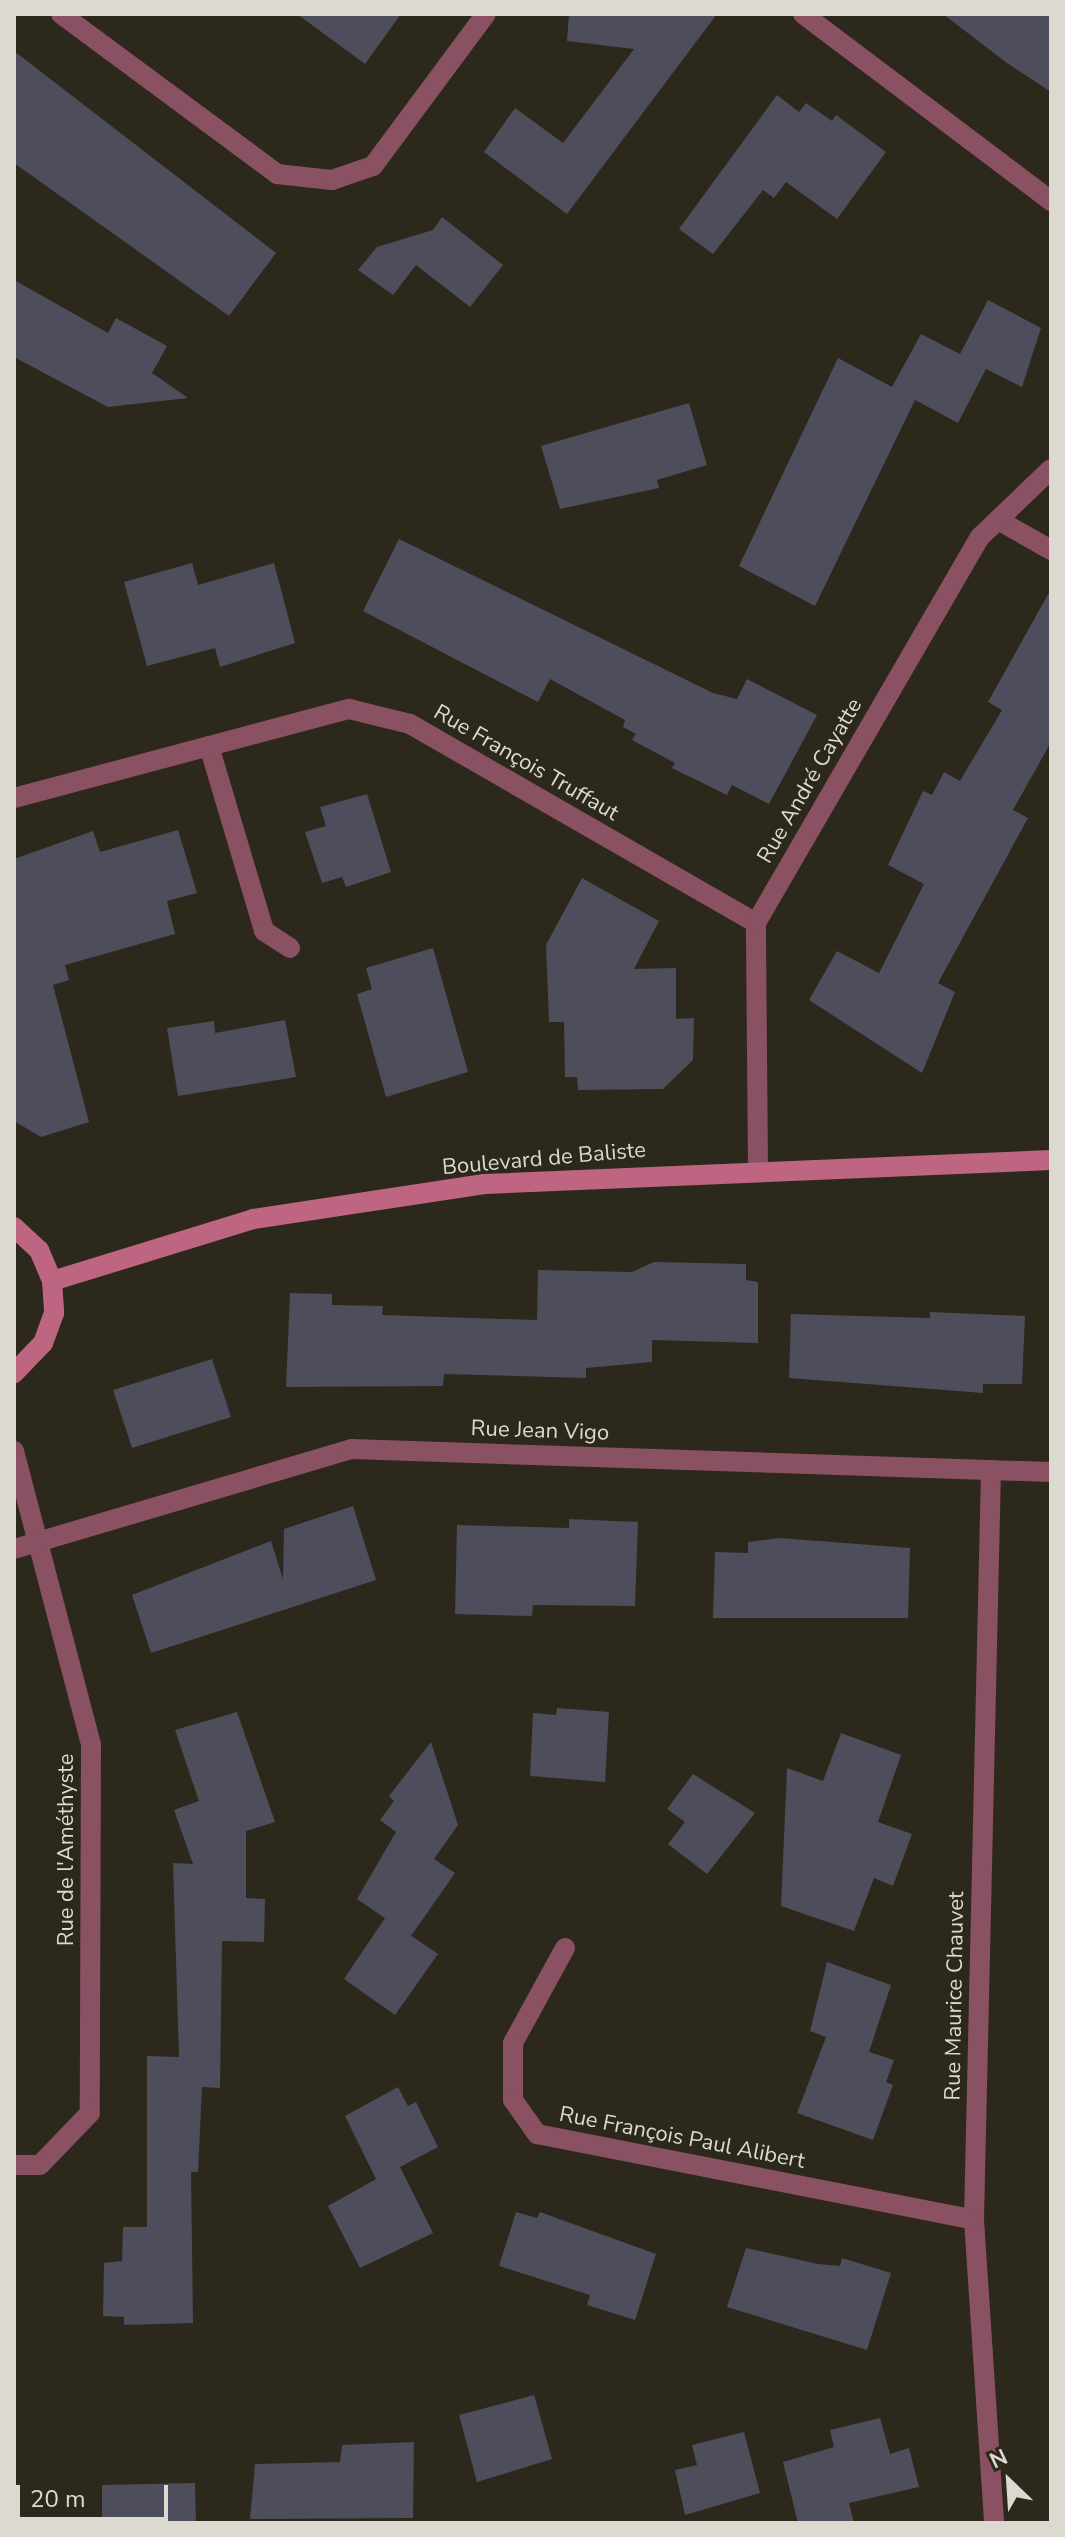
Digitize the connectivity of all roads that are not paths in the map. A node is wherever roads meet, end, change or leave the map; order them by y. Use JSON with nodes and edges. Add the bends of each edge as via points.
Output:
{"nodes":[{"id":1,"x":61,"y":14,"type":"edge"},
{"id":2,"x":486,"y":14,"type":"edge"},
{"id":3,"x":803,"y":14,"type":"edge"},
{"id":4,"x":1051,"y":201,"type":"edge"},
{"id":5,"x":1051,"y":469,"type":"edge"},
{"id":6,"x":998,"y":520,"type":"junction"},
{"id":7,"x":1051,"y":550,"type":"edge"},
{"id":8,"x":209,"y":746,"type":"junction"},
{"id":9,"x":14,"y":798,"type":"edge"},
{"id":10,"x":756,"y":923,"type":"junction"},
{"id":11,"x":290,"y":948,"type":"dead end"},
{"id":12,"x":1051,"y":1160,"type":"edge"},
{"id":13,"x":758,"y":1167,"type":"junction"},
{"id":14,"x":14,"y":1227,"type":"edge"},
{"id":15,"x":52,"y":1281,"type":"junction"},
{"id":16,"x":14,"y":1373,"type":"edge"},
{"id":17,"x":14,"y":1451,"type":"edge"},
{"id":18,"x":991,"y":1470,"type":"junction"},
{"id":19,"x":1051,"y":1472,"type":"edge"},
{"id":20,"x":40,"y":1541,"type":"junction"},
{"id":21,"x":14,"y":1549,"type":"edge"},
{"id":22,"x":565,"y":1948,"type":"dead end"},
{"id":23,"x":14,"y":2165,"type":"edge"},
{"id":24,"x":974,"y":2220,"type":"junction"},
{"id":25,"x":994,"y":2523,"type":"edge"}],
"edges":[{"from":1,"to":2,"type":"street","via":[[277,174],[332,180],[373,166]]},
{"from":3,"to":4,"type":"street"},
{"from":5,"to":6,"type":"street","name":"Rue André Cayatte"},
{"from":6,"to":7,"type":"street"},
{"from":6,"to":10,"type":"street","name":"Rue André Cayatte","via":[[980,537]]},
{"from":8,"to":9,"type":"street","name":"Rue François Truffaut"},
{"from":8,"to":10,"type":"street","name":"Rue François Truffaut","via":[[349,709],[410,724]]},
{"from":8,"to":11,"type":"street","via":[[264,931]]},
{"from":10,"to":13,"type":"street"},
{"from":12,"to":13,"type":"street","name":"Boulevard de Baliste"},
{"from":13,"to":15,"type":"street","name":"Boulevard de Baliste","via":[[484,1184],[253,1219]]},
{"from":14,"to":15,"type":"street","via":[[39,1250]]},
{"from":15,"to":16,"type":"street","via":[[54,1313],[43,1343]]},
{"from":17,"to":20,"type":"street","name":"Rue de l'Améthyste"},
{"from":18,"to":19,"type":"street","name":"Rue Jean Vigo"},
{"from":18,"to":20,"type":"street","name":"Rue Jean Vigo","via":[[351,1449]]},
{"from":18,"to":24,"type":"street","name":"Rue Maurice Chauvet"},
{"from":20,"to":21,"type":"street","name":"Rue Jean Vigo"},
{"from":20,"to":23,"type":"street","name":"Rue de l'Améthyste","via":[[91,1745],[90,2113],[40,2165]]},
{"from":22,"to":24,"type":"street","name":"Rue François Paul Alibert","via":[[513,2043],[513,2100],[537,2134]]},
{"from":24,"to":25,"type":"street","name":"Rue Maurice Chauvet"}]}
